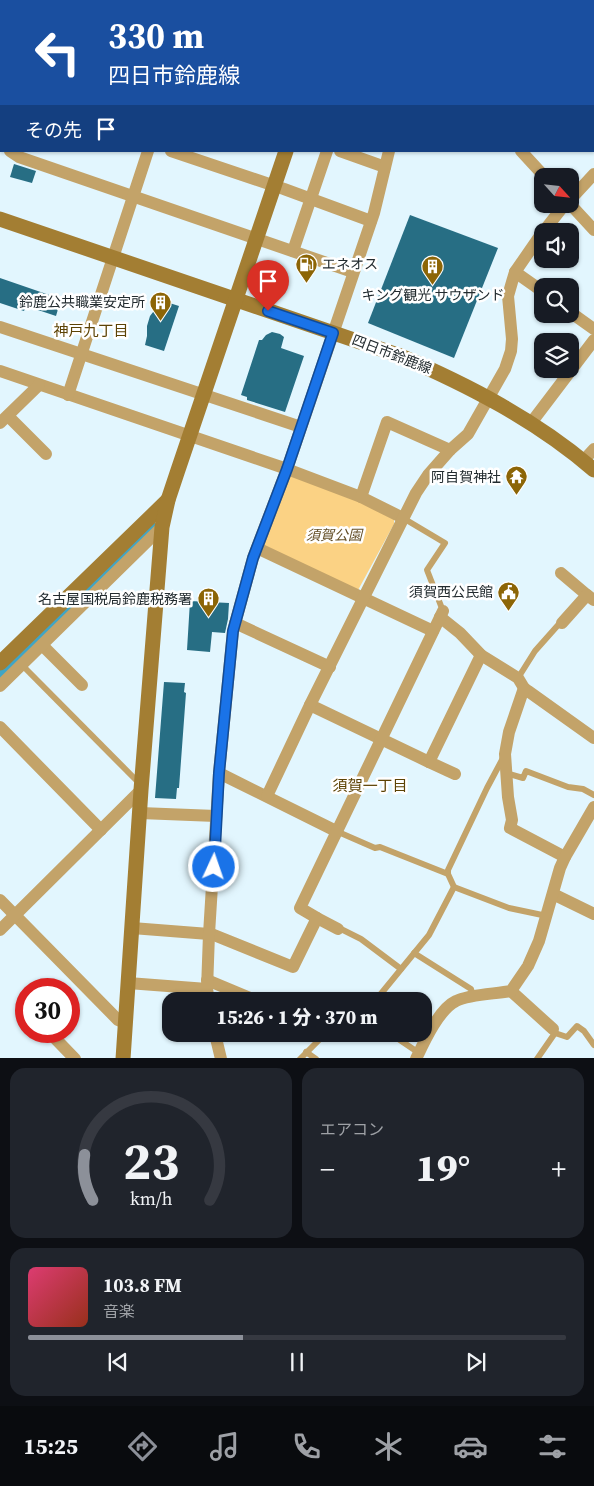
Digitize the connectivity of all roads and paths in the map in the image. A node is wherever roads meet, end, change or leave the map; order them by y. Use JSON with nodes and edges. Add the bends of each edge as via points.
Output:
{"nodes":[{"id":1,"x":12,"y":152,"type":"edge"},
{"id":2,"x":148,"y":152,"type":"edge"},
{"id":3,"x":174,"y":152,"type":"edge"},
{"id":4,"x":286,"y":152,"type":"edge"},
{"id":5,"x":327,"y":152,"type":"edge"},
{"id":6,"x":343,"y":152,"type":"edge"},
{"id":7,"x":389,"y":152,"type":"edge"},
{"id":8,"x":522,"y":152,"type":"edge"},
{"id":9,"x":385,"y":166,"type":"junction"},
{"id":10,"x":537,"y":168,"type":"edge"},
{"id":11,"x":592,"y":180,"type":"edge"},
{"id":12,"x":274,"y":186,"type":"junction"},
{"id":13,"x":579,"y":192,"type":"edge"},
{"id":14,"x":134,"y":196,"type":"junction"},
{"id":15,"x":311,"y":199,"type":"junction"},
{"id":16,"x":558,"y":213,"type":"edge"},
{"id":17,"x":578,"y":213,"type":"edge"},
{"id":18,"x":0,"y":219,"type":"edge"},
{"id":19,"x":371,"y":221,"type":"junction"},
{"id":20,"x":550,"y":223,"type":"edge"},
{"id":21,"x":594,"y":230,"type":"edge"},
{"id":22,"x":256,"y":238,"type":"junction"},
{"id":23,"x":534,"y":245,"type":"edge"},
{"id":24,"x":293,"y":251,"type":"junction"},
{"id":25,"x":112,"y":258,"type":"junction"},
{"id":26,"x":353,"y":272,"type":"junction"},
{"id":27,"x":515,"y":272,"type":"junction"},
{"id":28,"x":534,"y":286,"type":"edge"},
{"id":29,"x":235,"y":300,"type":"junction"},
{"id":30,"x":579,"y":317,"type":"edge"},
{"id":31,"x":593,"y":326,"type":"edge"},
{"id":32,"x":0,"y":327,"type":"edge"},
{"id":33,"x":333,"y":333,"type":"junction"},
{"id":34,"x":594,"y":340,"type":"edge"},
{"id":35,"x":82,"y":355,"type":"junction"},
{"id":36,"x":0,"y":371,"type":"edge"},
{"id":37,"x":39,"y":385,"type":"junction"},
{"id":38,"x":68,"y":395,"type":"junction"},
{"id":39,"x":204,"y":396,"type":"junction"},
{"id":40,"x":489,"y":398,"type":"junction"},
{"id":41,"x":4,"y":419,"type":"edge"},
{"id":42,"x":531,"y":423,"type":"junction"},
{"id":43,"x":301,"y":428,"type":"junction"},
{"id":44,"x":190,"y":437,"type":"junction"},
{"id":45,"x":450,"y":450,"type":"junction"},
{"id":46,"x":594,"y":450,"type":"edge"},
{"id":47,"x":46,"y":454,"type":"dead end"},
{"id":48,"x":589,"y":466,"type":"edge"},
{"id":49,"x":287,"y":469,"type":"junction"},
{"id":50,"x":361,"y":497,"type":"junction"},
{"id":51,"x":168,"y":500,"type":"junction"},
{"id":52,"x":403,"y":518,"type":"junction"},
{"id":53,"x":162,"y":527,"type":"junction"},
{"id":54,"x":257,"y":548,"type":"junction"},
{"id":55,"x":561,"y":573,"type":"dead end"},
{"id":56,"x":591,"y":597,"type":"edge"},
{"id":57,"x":363,"y":598,"type":"junction"},
{"id":58,"x":442,"y":614,"type":"junction"},
{"id":59,"x":235,"y":623,"type":"junction"},
{"id":60,"x":562,"y":623,"type":"joint"},
{"id":61,"x":433,"y":631,"type":"junction"},
{"id":62,"x":42,"y":645,"type":"junction"},
{"id":63,"x":481,"y":655,"type":"junction"},
{"id":64,"x":0,"y":663,"type":"edge"},
{"id":65,"x":22,"y":665,"type":"junction"},
{"id":66,"x":330,"y":667,"type":"junction"},
{"id":67,"x":521,"y":683,"type":"junction"},
{"id":68,"x":82,"y":685,"type":"dead end"},
{"id":69,"x":0,"y":686,"type":"edge"},
{"id":70,"x":310,"y":705,"type":"junction"},
{"id":71,"x":0,"y":726,"type":"edge"},
{"id":72,"x":594,"y":738,"type":"edge"},
{"id":73,"x":381,"y":740,"type":"junction"},
{"id":74,"x":505,"y":754,"type":"junction"},
{"id":75,"x":428,"y":762,"type":"junction"},
{"id":76,"x":219,"y":773,"type":"junction"},
{"id":77,"x":506,"y":773,"type":"junction"},
{"id":78,"x":455,"y":774,"type":"dead end"},
{"id":79,"x":141,"y":788,"type":"junction"},
{"id":80,"x":594,"y":795,"type":"edge"},
{"id":81,"x":267,"y":796,"type":"junction"},
{"id":82,"x":594,"y":807,"type":"edge"},
{"id":83,"x":140,"y":813,"type":"junction"},
{"id":84,"x":216,"y":816,"type":"junction"},
{"id":85,"x":101,"y":830,"type":"junction"},
{"id":86,"x":336,"y":831,"type":"junction"},
{"id":87,"x":565,"y":858,"type":"junction"},
{"id":88,"x":448,"y":874,"type":"junction"},
{"id":89,"x":454,"y":887,"type":"junction"},
{"id":90,"x":553,"y":894,"type":"junction"},
{"id":91,"x":0,"y":900,"type":"edge"},
{"id":92,"x":594,"y":914,"type":"edge"},
{"id":93,"x":15,"y":915,"type":"junction"},
{"id":94,"x":547,"y":916,"type":"junction"},
{"id":95,"x":317,"y":918,"type":"junction"},
{"id":96,"x":132,"y":928,"type":"junction"},
{"id":97,"x":338,"y":929,"type":"joint"},
{"id":98,"x":0,"y":930,"type":"edge"},
{"id":99,"x":209,"y":933,"type":"junction"},
{"id":100,"x":414,"y":953,"type":"junction"},
{"id":101,"x":401,"y":969,"type":"junction"},
{"id":102,"x":128,"y":983,"type":"junction"},
{"id":103,"x":208,"y":990,"type":"edge"},
{"id":104,"x":511,"y":991,"type":"junction"},
{"id":105,"x":382,"y":992,"type":"edge"},
{"id":106,"x":473,"y":997,"type":"junction"},
{"id":107,"x":126,"y":1022,"type":"junction"},
{"id":108,"x":554,"y":1031,"type":"junction"},
{"id":109,"x":218,"y":1042,"type":"edge"},
{"id":110,"x":317,"y":1042,"type":"edge"},
{"id":111,"x":400,"y":1042,"type":"edge"},
{"id":112,"x":60,"y":1043,"type":"edge"},
{"id":113,"x":594,"y":1045,"type":"edge"},
{"id":114,"x":306,"y":1052,"type":"junction"},
{"id":115,"x":418,"y":1056,"type":"edge"},
{"id":116,"x":75,"y":1058,"type":"edge"},
{"id":117,"x":122,"y":1058,"type":"edge"},
{"id":118,"x":221,"y":1058,"type":"edge"},
{"id":119,"x":300,"y":1058,"type":"edge"},
{"id":120,"x":316,"y":1058,"type":"edge"},
{"id":121,"x":537,"y":1058,"type":"edge"}],
"edges":[{"from":1,"to":14,"type":"street"},
{"from":2,"to":14,"type":"street"},
{"from":3,"to":12,"type":"street"},
{"from":4,"to":12,"type":"street"},
{"from":5,"to":15,"type":"street"},
{"from":6,"to":9,"type":"street"},
{"from":7,"to":9,"type":"street"},
{"from":8,"to":10,"type":"street"},
{"from":9,"to":19,"type":"street"},
{"from":11,"to":13,"type":"street"},
{"from":12,"to":15,"type":"street"},
{"from":12,"to":22,"type":"street"},
{"from":14,"to":22,"type":"street"},
{"from":14,"to":25,"type":"street"},
{"from":15,"to":19,"type":"street"},
{"from":15,"to":24,"type":"street"},
{"from":16,"to":20,"type":"street"},
{"from":17,"to":21,"type":"street"},
{"from":18,"to":25,"type":"street","name":"四日市鈴鹿線"},
{"from":19,"to":26,"type":"street"},
{"from":22,"to":24,"type":"street"},
{"from":22,"to":29,"type":"street"},
{"from":23,"to":27,"type":"street"},
{"from":24,"to":26,"type":"street"},
{"from":25,"to":29,"type":"street","name":"四日市鈴鹿線"},
{"from":25,"to":35,"type":"street"},
{"from":26,"to":33,"type":"street"},
{"from":27,"to":28,"type":"street"},
{"from":27,"to":40,"type":"street","via":[[508,296],[511,350]]},
{"from":29,"to":33,"type":"street","name":"四日市鈴鹿線"},
{"from":29,"to":39,"type":"street"},
{"from":30,"to":31,"type":"street"},
{"from":32,"to":35,"type":"street"},
{"from":33,"to":40,"type":"street","name":"四日市鈴鹿線","via":[[398,355]]},
{"from":33,"to":43,"type":"street"},
{"from":34,"to":42,"type":"street"},
{"from":35,"to":38,"type":"street"},
{"from":35,"to":39,"type":"street"},
{"from":36,"to":37,"type":"street"},
{"from":37,"to":38,"type":"street"},
{"from":37,"to":41,"type":"street"},
{"from":38,"to":44,"type":"street"},
{"from":39,"to":43,"type":"street"},
{"from":39,"to":44,"type":"street"},
{"from":40,"to":42,"type":"street","name":"四日市鈴鹿線"},
{"from":40,"to":45,"type":"street","via":[[468,434]]},
{"from":41,"to":47,"type":"street"},
{"from":42,"to":48,"type":"street","name":"四日市鈴鹿線"},
{"from":43,"to":49,"type":"street"},
{"from":44,"to":49,"type":"street"},
{"from":44,"to":51,"type":"street"},
{"from":45,"to":50,"type":"street","via":[[387,422]]},
{"from":45,"to":52,"type":"street","via":[[428,475]]},
{"from":46,"to":48,"type":"street"},
{"from":49,"to":50,"type":"street"},
{"from":49,"to":54,"type":"street"},
{"from":50,"to":52,"type":"street"},
{"from":51,"to":53,"type":"street"},
{"from":51,"to":64,"type":"street"},
{"from":52,"to":57,"type":"street"},
{"from":52,"to":58,"type":"lane","via":[[445,543],[427,570]]},
{"from":53,"to":62,"type":"street"},
{"from":53,"to":79,"type":"street"},
{"from":54,"to":57,"type":"street"},
{"from":54,"to":59,"type":"street"},
{"from":55,"to":56,"type":"street"},
{"from":56,"to":60,"type":"street"},
{"from":57,"to":61,"type":"street"},
{"from":57,"to":66,"type":"street"},
{"from":58,"to":61,"type":"street"},
{"from":58,"to":63,"type":"street"},
{"from":59,"to":66,"type":"street"},
{"from":59,"to":76,"type":"street"},
{"from":60,"to":67,"type":"lane","via":[[536,651]]},
{"from":61,"to":73,"type":"street"},
{"from":62,"to":65,"type":"street"},
{"from":62,"to":68,"type":"street"},
{"from":63,"to":67,"type":"street"},
{"from":63,"to":75,"type":"street"},
{"from":65,"to":69,"type":"street"},
{"from":65,"to":79,"type":"lane"},
{"from":66,"to":70,"type":"street"},
{"from":67,"to":72,"type":"street"},
{"from":67,"to":74,"type":"street"},
{"from":70,"to":73,"type":"street"},
{"from":70,"to":81,"type":"street"},
{"from":71,"to":85,"type":"street"},
{"from":73,"to":75,"type":"street"},
{"from":73,"to":86,"type":"street"},
{"from":74,"to":77,"type":"street"},
{"from":74,"to":88,"type":"lane","via":[[465,832]]},
{"from":75,"to":78,"type":"street"},
{"from":76,"to":81,"type":"street"},
{"from":76,"to":84,"type":"street"},
{"from":77,"to":80,"type":"lane","via":[[523,778],[526,771]]},
{"from":77,"to":87,"type":"street","via":[[512,820],[510,828]]},
{"from":79,"to":83,"type":"street"},
{"from":79,"to":85,"type":"street"},
{"from":81,"to":86,"type":"street"},
{"from":82,"to":87,"type":"street"},
{"from":83,"to":84,"type":"street"},
{"from":83,"to":96,"type":"street"},
{"from":84,"to":99,"type":"street"},
{"from":85,"to":93,"type":"street"},
{"from":86,"to":88,"type":"lane"},
{"from":86,"to":95,"type":"street","via":[[300,908]]},
{"from":87,"to":90,"type":"street"},
{"from":88,"to":89,"type":"lane"},
{"from":89,"to":94,"type":"lane","via":[[509,908]]},
{"from":89,"to":100,"type":"lane","via":[[429,935]]},
{"from":90,"to":92,"type":"street"},
{"from":90,"to":94,"type":"street"},
{"from":91,"to":93,"type":"street"},
{"from":93,"to":98,"type":"street"},
{"from":93,"to":107,"type":"street","via":[[118,1020]]},
{"from":94,"to":104,"type":"street","via":[[528,966]]},
{"from":95,"to":97,"type":"street"},
{"from":95,"to":99,"type":"street","via":[[293,967]]},
{"from":96,"to":99,"type":"street"},
{"from":96,"to":102,"type":"street"},
{"from":97,"to":101,"type":"lane","via":[[361,939]]},
{"from":99,"to":103,"type":"street"},
{"from":100,"to":101,"type":"lane"},
{"from":100,"to":106,"type":"lane","via":[[470,989]]},
{"from":101,"to":105,"type":"lane"},
{"from":102,"to":103,"type":"street"},
{"from":102,"to":107,"type":"street"},
{"from":104,"to":106,"type":"street"},
{"from":104,"to":108,"type":"street"},
{"from":106,"to":115,"type":"street","via":[[456,1001],[447,1008],[434,1024]]},
{"from":107,"to":117,"type":"street"},
{"from":108,"to":113,"type":"lane","via":[[567,1037],[577,1026]]},
{"from":108,"to":121,"type":"lane"},
{"from":109,"to":118,"type":"street"},
{"from":110,"to":114,"type":"lane"},
{"from":111,"to":115,"type":"lane"},
{"from":112,"to":116,"type":"street"},
{"from":114,"to":119,"type":"lane"},
{"from":114,"to":120,"type":"lane"}]}
